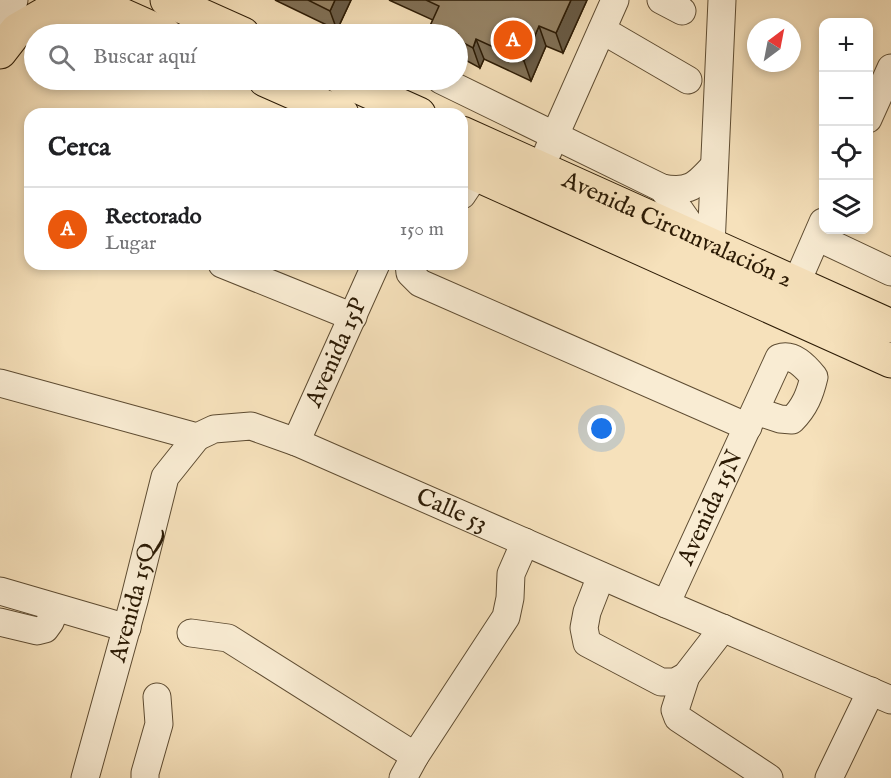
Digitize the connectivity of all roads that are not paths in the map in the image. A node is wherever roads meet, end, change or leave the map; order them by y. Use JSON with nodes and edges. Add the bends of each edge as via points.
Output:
{"nodes":[{"id":1,"x":14,"y":0,"type":"edge"},
{"id":2,"x":167,"y":0,"type":"edge"},
{"id":3,"x":615,"y":0,"type":"edge"},
{"id":4,"x":722,"y":0,"type":"edge"},
{"id":5,"x":101,"y":5,"type":"edge"},
{"id":6,"x":28,"y":24,"type":"edge"},
{"id":7,"x":143,"y":24,"type":"edge"},
{"id":8,"x":221,"y":24,"type":"edge"},
{"id":9,"x":24,"y":26,"type":"edge"},
{"id":10,"x":602,"y":30,"type":"junction"},
{"id":11,"x":0,"y":48,"type":"edge"},
{"id":12,"x":0,"y":52,"type":"edge"},
{"id":13,"x":891,"y":68,"type":"edge"},
{"id":14,"x":688,"y":80,"type":"dead end"},
{"id":15,"x":288,"y":90,"type":"edge"},
{"id":16,"x":365,"y":90,"type":"edge"},
{"id":17,"x":461,"y":90,"type":"edge"},
{"id":18,"x":328,"y":108,"type":"edge"},
{"id":19,"x":406,"y":108,"type":"edge"},
{"id":20,"x":873,"y":108,"type":"edge"},
{"id":21,"x":468,"y":136,"type":"edge"},
{"id":22,"x":555,"y":136,"type":"junction"},
{"id":23,"x":714,"y":166,"type":"junction"},
{"id":24,"x":540,"y":169,"type":"junction"},
{"id":25,"x":468,"y":179,"type":"edge"},
{"id":26,"x":662,"y":188,"type":"junction"},
{"id":27,"x":819,"y":231,"type":"edge"},
{"id":28,"x":828,"y":234,"type":"edge"},
{"id":29,"x":706,"y":244,"type":"junction"},
{"id":30,"x":237,"y":270,"type":"edge"},
{"id":31,"x":373,"y":270,"type":"edge"},
{"id":32,"x":410,"y":270,"type":"edge"},
{"id":33,"x":891,"y":272,"type":"edge"},
{"id":34,"x":796,"y":284,"type":"junction"},
{"id":35,"x":353,"y":317,"type":"junction"},
{"id":36,"x":891,"y":326,"type":"edge"},
{"id":37,"x":891,"y":361,"type":"edge"},
{"id":38,"x":0,"y":383,"type":"edge"},
{"id":39,"x":197,"y":437,"type":"junction"},
{"id":40,"x":296,"y":442,"type":"junction"},
{"id":41,"x":525,"y":542,"type":"junction"},
{"id":42,"x":601,"y":576,"type":"junction"},
{"id":43,"x":0,"y":591,"type":"edge"},
{"id":44,"x":666,"y":604,"type":"junction"},
{"id":45,"x":56,"y":608,"type":"junction"},
{"id":46,"x":0,"y":622,"type":"edge"},
{"id":47,"x":126,"y":628,"type":"junction"},
{"id":48,"x":723,"y":628,"type":"junction"},
{"id":49,"x":190,"y":633,"type":"dead end"},
{"id":50,"x":686,"y":676,"type":"junction"},
{"id":51,"x":881,"y":695,"type":"edge"},
{"id":52,"x":157,"y":697,"type":"dead end"},
{"id":53,"x":409,"y":767,"type":"edge"},
{"id":54,"x":85,"y":778,"type":"edge"},
{"id":55,"x":145,"y":778,"type":"edge"},
{"id":56,"x":769,"y":778,"type":"edge"},
{"id":57,"x":829,"y":778,"type":"edge"}],
"edges":[{"from":1,"to":11,"type":"street"},
{"from":2,"to":8,"type":"main road"},
{"from":3,"to":10,"type":"street"},
{"from":4,"to":23,"type":"street"},
{"from":5,"to":6,"type":"main road","via":[[45,14]]},
{"from":5,"to":7,"type":"main road"},
{"from":9,"to":12,"type":"main road"},
{"from":10,"to":14,"type":"street"},
{"from":10,"to":22,"type":"street"},
{"from":13,"to":20,"type":"street"},
{"from":15,"to":18,"type":"main road"},
{"from":16,"to":19,"type":"main road"},
{"from":17,"to":22,"type":"street"},
{"from":21,"to":24,"type":"main road","name":"Avenida Circunvalación 2"},
{"from":22,"to":24,"type":"street"},
{"from":22,"to":26,"type":"street"},
{"from":23,"to":26,"type":"street","via":[[698,183],[684,190]]},
{"from":23,"to":29,"type":"street"},
{"from":24,"to":29,"type":"main road","name":"Avenida Circunvalación 2"},
{"from":25,"to":37,"type":"main road","name":"Avenida Circunvalación 2"},
{"from":26,"to":29,"type":"street"},
{"from":27,"to":34,"type":"street"},
{"from":28,"to":33,"type":"street"},
{"from":29,"to":34,"type":"main road","name":"Avenida Circunvalación 2"},
{"from":30,"to":35,"type":"street"},
{"from":31,"to":35,"type":"street","name":"Avenida 15P"},
{"from":32,"to":44,"type":"street","name":"Avenida 15N","via":[[420,283],[752,419]]},
{"from":34,"to":36,"type":"main road","name":"Avenida Circunvalación 2"},
{"from":35,"to":40,"type":"street","name":"Avenida 15P"},
{"from":38,"to":39,"type":"street"},
{"from":39,"to":40,"type":"street","name":"Calle 53","via":[[214,429],[251,426]]},
{"from":39,"to":47,"type":"street","name":"Avenida 15Q","via":[[165,477]]},
{"from":40,"to":41,"type":"street","name":"Calle 53"},
{"from":41,"to":42,"type":"street","name":"Calle 53"},
{"from":41,"to":53,"type":"street","via":[[512,574],[506,617]]},
{"from":42,"to":44,"type":"street","name":"Calle 53"},
{"from":42,"to":50,"type":"street","via":[[587,612],[587,644],[661,682],[675,682]]},
{"from":43,"to":45,"type":"street"},
{"from":44,"to":48,"type":"street","name":"Calle 53"},
{"from":45,"to":46,"type":"street","via":[[45,629],[37,631]]},
{"from":45,"to":47,"type":"street"},
{"from":47,"to":54,"type":"street","name":"Avenida 15Q"},
{"from":48,"to":50,"type":"street"},
{"from":48,"to":51,"type":"street","name":"Calle 53"},
{"from":49,"to":53,"type":"street","via":[[228,638]]},
{"from":50,"to":56,"type":"street","via":[[675,710],[678,718]]},
{"from":51,"to":57,"type":"street"},
{"from":52,"to":55,"type":"street","via":[[159,724]]}]}
